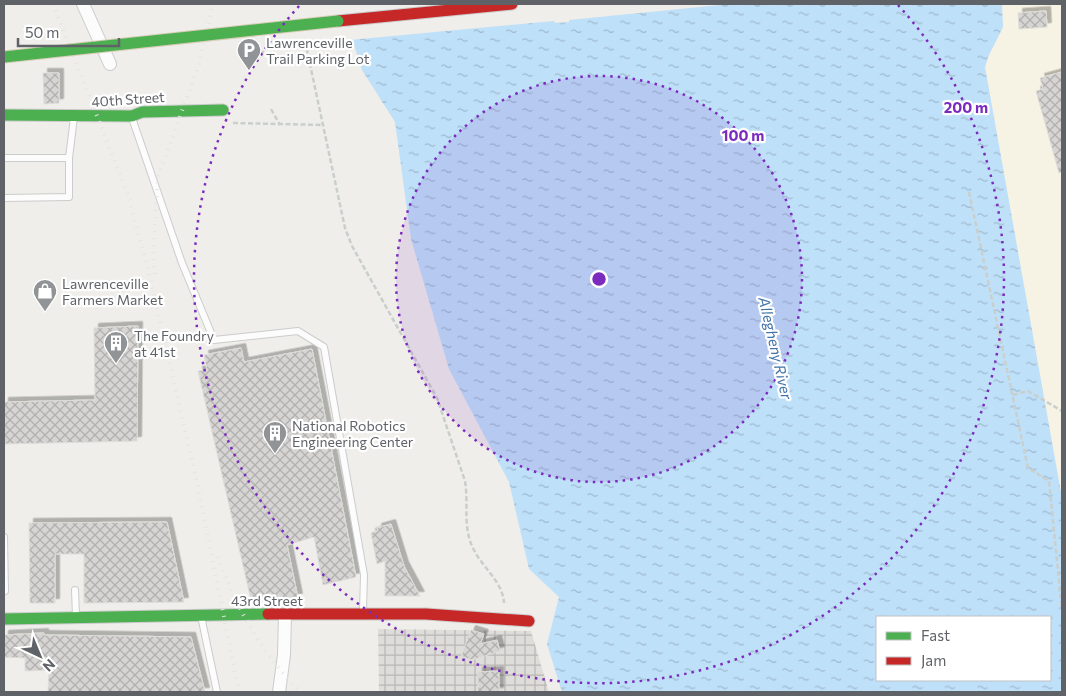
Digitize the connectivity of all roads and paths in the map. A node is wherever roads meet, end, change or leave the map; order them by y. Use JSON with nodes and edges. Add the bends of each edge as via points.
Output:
{"nodes":[{"id":1,"x":83,"y":4,"type":"edge"},
{"id":2,"x":512,"y":4,"type":"edge"},
{"id":3,"x":304,"y":35,"type":"dead end"},
{"id":4,"x":4,"y":57,"type":"edge"},
{"id":5,"x":110,"y":64,"type":"dead end"},
{"id":6,"x":271,"y":109,"type":"dead end"},
{"id":7,"x":223,"y":110,"type":"dead end"},
{"id":8,"x":4,"y":115,"type":"edge"},
{"id":9,"x":132,"y":116,"type":"junction"},
{"id":10,"x":74,"y":117,"type":"junction"},
{"id":11,"x":224,"y":122,"type":"dead end"},
{"id":12,"x":280,"y":125,"type":"junction"},
{"id":13,"x":324,"y":125,"type":"junction"},
{"id":14,"x":4,"y":158,"type":"edge"},
{"id":15,"x":69,"y":158,"type":"junction"},
{"id":16,"x":969,"y":192,"type":"dead end"},
{"id":17,"x":4,"y":198,"type":"edge"},
{"id":18,"x":1013,"y":395,"type":"junction"},
{"id":19,"x":1062,"y":411,"type":"edge"},
{"id":20,"x":4,"y":537,"type":"edge"},
{"id":21,"x":76,"y":590,"type":"dead end"},
{"id":22,"x":5,"y":591,"type":"dead end"},
{"id":23,"x":504,"y":599,"type":"dead end"},
{"id":24,"x":1062,"y":610,"type":"edge"},
{"id":25,"x":201,"y":615,"type":"junction"},
{"id":26,"x":285,"y":615,"type":"junction"},
{"id":27,"x":363,"y":615,"type":"junction"},
{"id":28,"x":76,"y":618,"type":"junction"},
{"id":29,"x":4,"y":619,"type":"edge"},
{"id":30,"x":529,"y":621,"type":"dead end"},
{"id":31,"x":217,"y":692,"type":"edge"},
{"id":32,"x":279,"y":692,"type":"edge"}],
"edges":[{"from":1,"to":5,"type":"street"},
{"from":2,"to":4,"type":"street","bridge":true},
{"from":3,"to":13,"type":"path"},
{"from":6,"to":12,"type":"path"},
{"from":7,"to":9,"type":"street","name":"40th Street","via":[[142,112]]},
{"from":8,"to":10,"type":"street","name":"40th Street"},
{"from":9,"to":10,"type":"street","name":"40th Street"},
{"from":9,"to":27,"type":"lane","via":[[182,263],[214,340],[298,331],[324,346],[364,575]]},
{"from":10,"to":15,"type":"lane"},
{"from":11,"to":12,"type":"path"},
{"from":12,"to":13,"type":"path"},
{"from":13,"to":23,"type":"path","via":[[345,228],[437,398],[465,481],[468,495],[466,530],[474,550]]},
{"from":14,"to":15,"type":"lane"},
{"from":15,"to":17,"type":"lane","via":[[69,197]]},
{"from":16,"to":18,"type":"path"},
{"from":18,"to":19,"type":"path","via":[[1028,391]]},
{"from":18,"to":24,"type":"path","via":[[1028,468],[1049,481]]},
{"from":20,"to":22,"type":"lane"},
{"from":21,"to":28,"type":"lane"},
{"from":25,"to":26,"type":"street","name":"43rd Street"},
{"from":25,"to":28,"type":"street","name":"43rd Street"},
{"from":25,"to":31,"type":"lane"},
{"from":26,"to":27,"type":"street","name":"43rd Street"},
{"from":26,"to":32,"type":"street"},
{"from":27,"to":30,"type":"street","name":"43rd Street","via":[[426,614]]},
{"from":28,"to":29,"type":"street","name":"43rd Street"}]}
